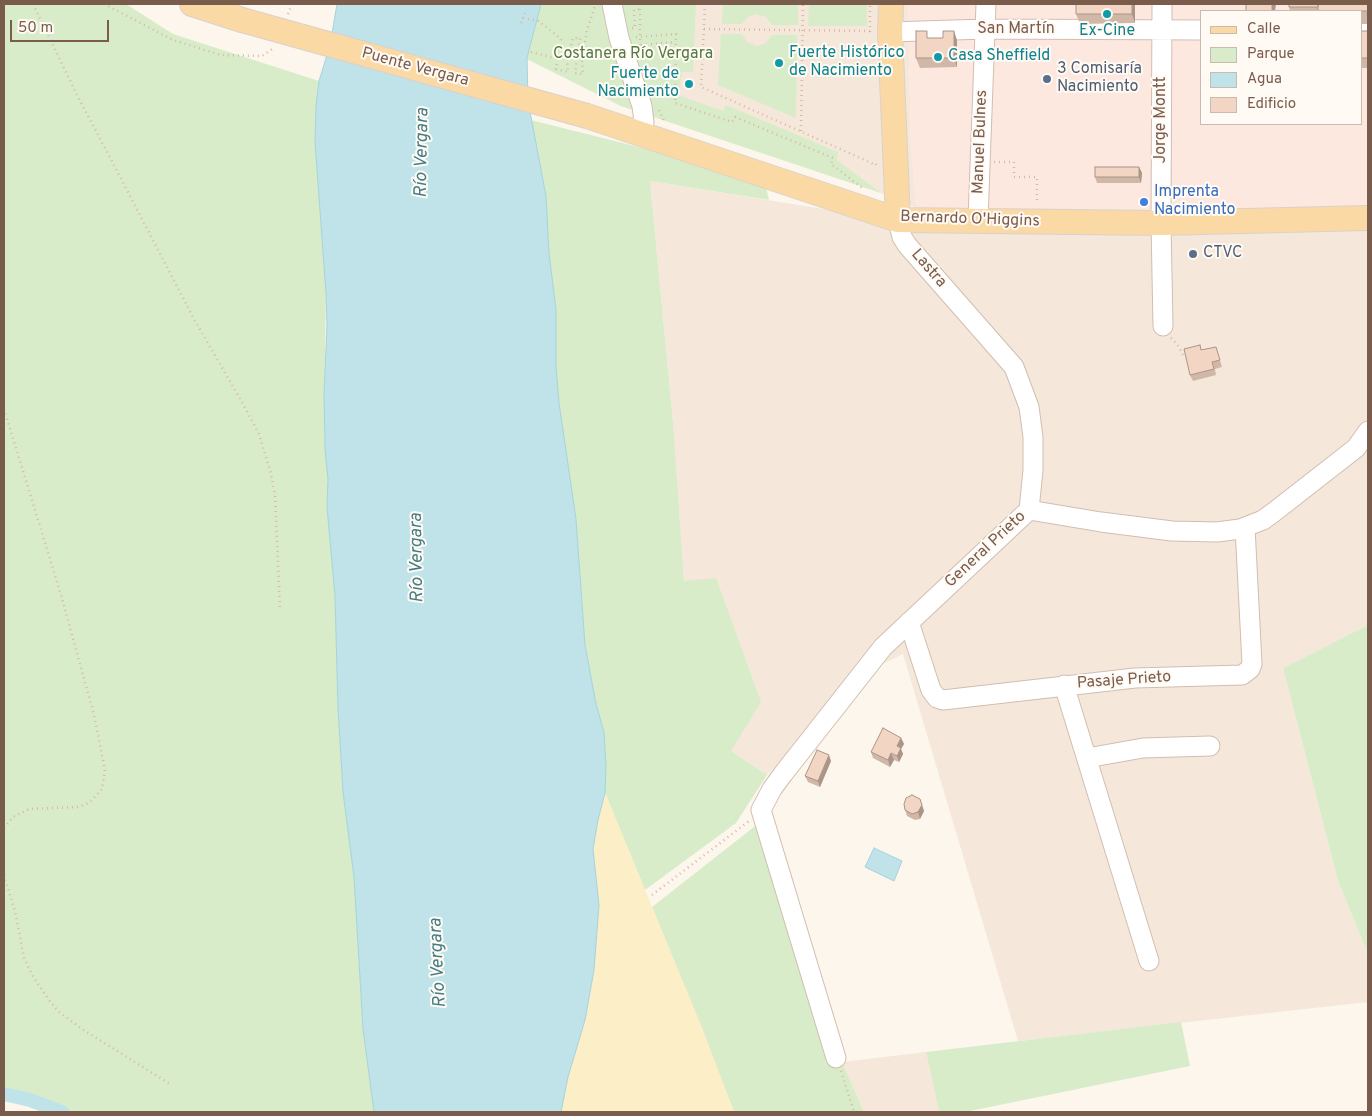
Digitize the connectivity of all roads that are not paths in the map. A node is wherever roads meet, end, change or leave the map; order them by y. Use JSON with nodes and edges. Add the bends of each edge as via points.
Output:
{"nodes":[{"id":1,"x":192,"y":4,"type":"edge"},
{"id":2,"x":612,"y":4,"type":"edge"},
{"id":3,"x":891,"y":4,"type":"edge"},
{"id":4,"x":986,"y":4,"type":"edge"},
{"id":5,"x":1162,"y":4,"type":"edge"},
{"id":6,"x":985,"y":29,"type":"junction"},
{"id":7,"x":1162,"y":30,"type":"junction"},
{"id":8,"x":1200,"y":30,"type":"edge"},
{"id":9,"x":877,"y":35,"type":"junction"},
{"id":10,"x":587,"y":116,"type":"joint"},
{"id":11,"x":641,"y":133,"type":"junction"},
{"id":12,"x":1368,"y":218,"type":"edge"},
{"id":13,"x":898,"y":220,"type":"junction"},
{"id":14,"x":978,"y":220,"type":"junction"},
{"id":15,"x":1161,"y":223,"type":"junction"},
{"id":16,"x":1167,"y":332,"type":"road end"},
{"id":17,"x":1368,"y":431,"type":"edge"},
{"id":18,"x":1029,"y":510,"type":"junction"},
{"id":19,"x":1245,"y":528,"type":"junction"},
{"id":20,"x":909,"y":622,"type":"junction"},
{"id":21,"x":1064,"y":685,"type":"junction"},
{"id":22,"x":1210,"y":746,"type":"dead end"},
{"id":23,"x":1087,"y":758,"type":"junction"},
{"id":24,"x":1149,"y":961,"type":"dead end"},
{"id":25,"x":836,"y":1058,"type":"road end"}],
"edges":[{"from":1,"to":10,"type":"main road","name":"Puente Vergara","bridge":true},
{"from":2,"to":11,"type":"street","via":[[619,38],[642,106],[644,122]]},
{"from":3,"to":9,"type":"main road","name":"Lastra"},
{"from":4,"to":6,"type":"street","name":"Manuel Bulnes"},
{"from":5,"to":7,"type":"street","name":"Jorge Montt"},
{"from":6,"to":7,"type":"street","name":"San Martín"},
{"from":6,"to":9,"type":"street","name":"San Martín"},
{"from":6,"to":14,"type":"street","name":"Manuel Bulnes"},
{"from":7,"to":8,"type":"street","name":"San Martín"},
{"from":7,"to":15,"type":"street","name":"Jorge Montt"},
{"from":9,"to":13,"type":"main road","name":"Lastra"},
{"from":10,"to":11,"type":"main road","name":"Bernardo O'Higgins"},
{"from":11,"to":13,"type":"main road","name":"Bernardo O'Higgins"},
{"from":12,"to":15,"type":"main road","name":"Bernardo O'Higgins"},
{"from":13,"to":14,"type":"main road","name":"Bernardo O'Higgins"},
{"from":13,"to":18,"type":"street","name":"Lastra","via":[[907,245],[1014,367],[1029,407],[1033,470]]},
{"from":14,"to":15,"type":"main road","name":"Bernardo O'Higgins"},
{"from":15,"to":16,"type":"street","name":"Jorge Montt"},
{"from":17,"to":19,"type":"street","name":"General Prieto","via":[[1356,448],[1263,520]]},
{"from":18,"to":19,"type":"street","name":"General Prieto","via":[[1172,531],[1217,532]]},
{"from":18,"to":20,"type":"street","name":"General Prieto"},
{"from":19,"to":21,"type":"street","name":"Pasaje Prieto","via":[[1252,664],[1248,672],[1242,675],[1134,678]]},
{"from":20,"to":21,"type":"street","name":"Pasaje Prieto","via":[[931,690],[940,699]]},
{"from":20,"to":25,"type":"street","name":"General Prieto","via":[[877,655],[783,774],[760,810]]},
{"from":21,"to":23,"type":"street"},
{"from":22,"to":23,"type":"street","via":[[1143,748]]},
{"from":23,"to":24,"type":"street"}]}
